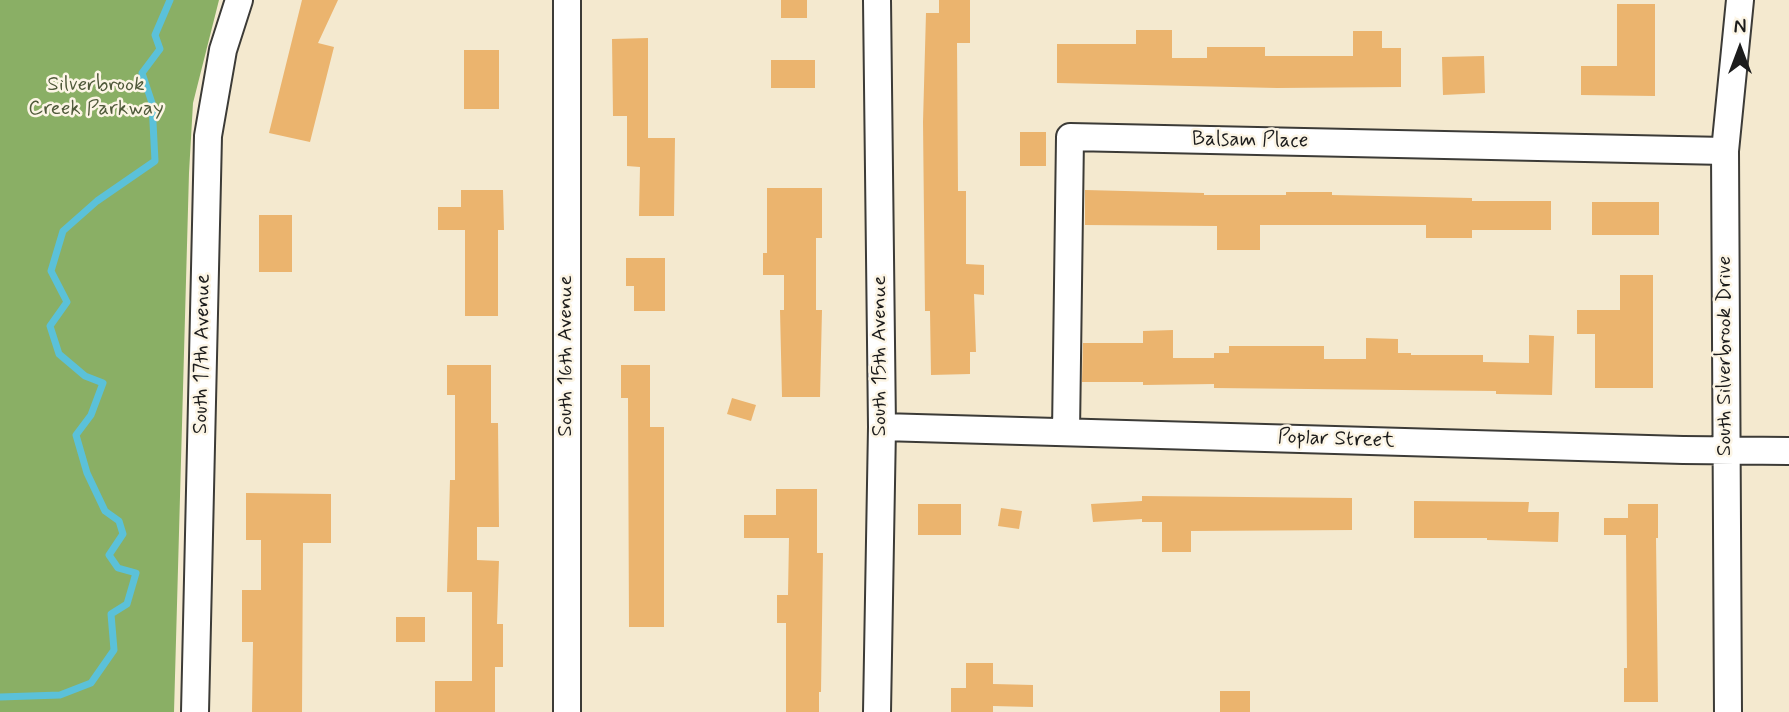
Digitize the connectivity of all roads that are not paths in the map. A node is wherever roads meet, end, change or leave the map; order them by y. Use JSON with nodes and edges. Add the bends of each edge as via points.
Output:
{"nodes":[{"id":1,"x":239,"y":0,"type":"edge"},
{"id":2,"x":567,"y":0,"type":"edge"},
{"id":3,"x":877,"y":0,"type":"edge"},
{"id":4,"x":1740,"y":0,"type":"edge"},
{"id":5,"x":1725,"y":151,"type":"junction"},
{"id":6,"x":882,"y":427,"type":"junction"},
{"id":7,"x":1066,"y":432,"type":"junction"},
{"id":8,"x":1726,"y":451,"type":"junction"},
{"id":9,"x":1789,"y":451,"type":"edge"},
{"id":10,"x":195,"y":712,"type":"edge"},
{"id":11,"x":567,"y":712,"type":"edge"},
{"id":12,"x":877,"y":712,"type":"edge"},
{"id":13,"x":1728,"y":712,"type":"edge"}],
"edges":[{"from":1,"to":10,"type":"street","name":"South 17th Avenue","via":[[223,50],[208,136]]},
{"from":2,"to":11,"type":"street","name":"South 16th Avenue"},
{"from":3,"to":6,"type":"street","name":"South 15th Avenue"},
{"from":4,"to":5,"type":"street","name":"South Silverbrook Drive"},
{"from":5,"to":7,"type":"street","name":"Balsam Place","via":[[1070,137]]},
{"from":5,"to":8,"type":"street","name":"South Silverbrook Drive"},
{"from":6,"to":7,"type":"street","name":"Poplar Street"},
{"from":6,"to":12,"type":"street","name":"South 15th Avenue"},
{"from":7,"to":8,"type":"street","name":"Poplar Street"},
{"from":8,"to":9,"type":"street","name":"Poplar Street"},
{"from":8,"to":13,"type":"street","name":"South Silverbrook Drive"}]}
